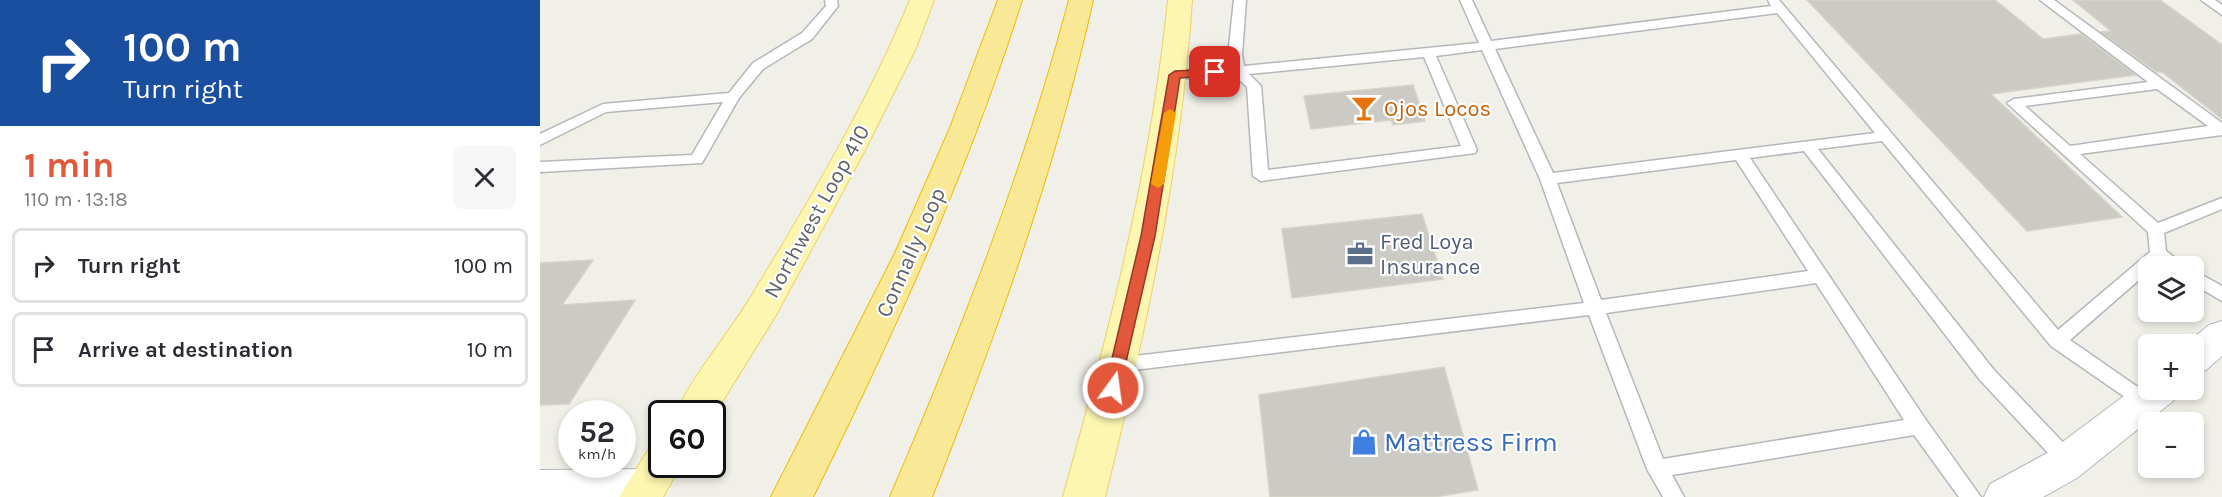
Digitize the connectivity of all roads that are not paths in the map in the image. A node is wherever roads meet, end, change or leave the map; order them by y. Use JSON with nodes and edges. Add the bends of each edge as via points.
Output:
{"nodes":[{"id":1,"x":831,"y":0,"type":"edge"},
{"id":2,"x":922,"y":0,"type":"edge"},
{"id":3,"x":1010,"y":0,"type":"edge"},
{"id":4,"x":1081,"y":0,"type":"edge"},
{"id":5,"x":1180,"y":0,"type":"edge"},
{"id":6,"x":1240,"y":0,"type":"edge"},
{"id":7,"x":1466,"y":0,"type":"edge"},
{"id":8,"x":2046,"y":0,"type":"edge"},
{"id":9,"x":2207,"y":0,"type":"edge"},
{"id":10,"x":1777,"y":5,"type":"edge"},
{"id":11,"x":2222,"y":11,"type":"edge"},
{"id":12,"x":1486,"y":46,"type":"junction"},
{"id":13,"x":1428,"y":52,"type":"junction"},
{"id":14,"x":1238,"y":71,"type":"junction"},
{"id":15,"x":1175,"y":75,"type":"junction"},
{"id":16,"x":2160,"y":84,"type":"junction"},
{"id":17,"x":733,"y":97,"type":"junction"},
{"id":18,"x":2221,"y":129,"type":"edge"},
{"id":19,"x":1886,"y":136,"type":"junction"},
{"id":20,"x":540,"y":140,"type":"edge"},
{"id":21,"x":1809,"y":148,"type":"junction"},
{"id":22,"x":2067,"y":151,"type":"junction"},
{"id":23,"x":1741,"y":156,"type":"junction"},
{"id":24,"x":540,"y":167,"type":"edge"},
{"id":25,"x":1548,"y":179,"type":"junction"},
{"id":26,"x":2222,"y":203,"type":"edge"},
{"id":27,"x":2156,"y":230,"type":"junction"},
{"id":28,"x":2158,"y":254,"type":"junction"},
{"id":29,"x":2161,"y":256,"type":"edge"},
{"id":30,"x":1820,"y":276,"type":"junction"},
{"id":31,"x":2204,"y":283,"type":"edge"},
{"id":32,"x":2222,"y":294,"type":"edge"},
{"id":33,"x":1595,"y":308,"type":"junction"},
{"id":34,"x":2057,"y":341,"type":"junction"},
{"id":35,"x":1118,"y":365,"type":"junction"},
{"id":36,"x":2138,"y":388,"type":"edge"},
{"id":37,"x":703,"y":400,"type":"edge"},
{"id":38,"x":2147,"y":400,"type":"edge"},
{"id":39,"x":1919,"y":426,"type":"junction"},
{"id":40,"x":2068,"y":461,"type":"junction"},
{"id":41,"x":1658,"y":469,"type":"junction"},
{"id":42,"x":649,"y":482,"type":"edge"},
{"id":43,"x":540,"y":489,"type":"edge"},
{"id":44,"x":792,"y":497,"type":"edge"},
{"id":45,"x":911,"y":497,"type":"edge"},
{"id":46,"x":1084,"y":497,"type":"edge"},
{"id":47,"x":1674,"y":497,"type":"edge"},
{"id":48,"x":1971,"y":497,"type":"edge"},
{"id":49,"x":2005,"y":497,"type":"edge"}],
"edges":[{"from":1,"to":17,"type":"lane","via":[[832,6],[807,36],[758,66]]},
{"from":2,"to":37,"type":"main road","name":"Northwest Loop 410","via":[[903,48],[849,152],[764,306]]},
{"from":3,"to":44,"type":"highway","name":"Connally Loop","via":[[967,123],[922,229]]},
{"from":4,"to":45,"type":"highway","via":[[1026,196]]},
{"from":5,"to":15,"type":"main road"},
{"from":6,"to":14,"type":"lane","via":[[1235,55]]},
{"from":7,"to":12,"type":"lane"},
{"from":8,"to":16,"type":"lane"},
{"from":9,"to":11,"type":"lane"},
{"from":10,"to":12,"type":"lane"},
{"from":10,"to":19,"type":"lane"},
{"from":12,"to":13,"type":"lane"},
{"from":12,"to":25,"type":"lane"},
{"from":13,"to":14,"type":"lane"},
{"from":13,"to":14,"type":"lane","via":[[1470,150],[1261,176],[1254,86]]},
{"from":14,"to":15,"type":"lane"},
{"from":15,"to":35,"type":"main road","via":[[1155,198]]},
{"from":16,"to":18,"type":"lane"},
{"from":16,"to":22,"type":"lane","via":[[2014,103]]},
{"from":17,"to":20,"type":"lane","via":[[603,108]]},
{"from":17,"to":24,"type":"lane","via":[[697,160]]},
{"from":18,"to":22,"type":"lane"},
{"from":19,"to":21,"type":"lane"},
{"from":19,"to":34,"type":"lane"},
{"from":21,"to":23,"type":"lane"},
{"from":21,"to":40,"type":"lane","via":[[1987,375]]},
{"from":22,"to":27,"type":"lane"},
{"from":23,"to":25,"type":"lane"},
{"from":23,"to":30,"type":"lane"},
{"from":25,"to":33,"type":"lane"},
{"from":26,"to":27,"type":"lane"},
{"from":27,"to":28,"type":"lane"},
{"from":28,"to":29,"type":"lane"},
{"from":28,"to":34,"type":"lane"},
{"from":30,"to":33,"type":"lane"},
{"from":30,"to":39,"type":"lane"},
{"from":31,"to":32,"type":"lane"},
{"from":33,"to":35,"type":"lane"},
{"from":33,"to":41,"type":"lane"},
{"from":34,"to":36,"type":"lane"},
{"from":35,"to":46,"type":"main road"},
{"from":38,"to":40,"type":"street"},
{"from":39,"to":41,"type":"lane"},
{"from":39,"to":48,"type":"lane"},
{"from":40,"to":49,"type":"street"},
{"from":41,"to":47,"type":"lane"},
{"from":42,"to":43,"type":"street"}]}
